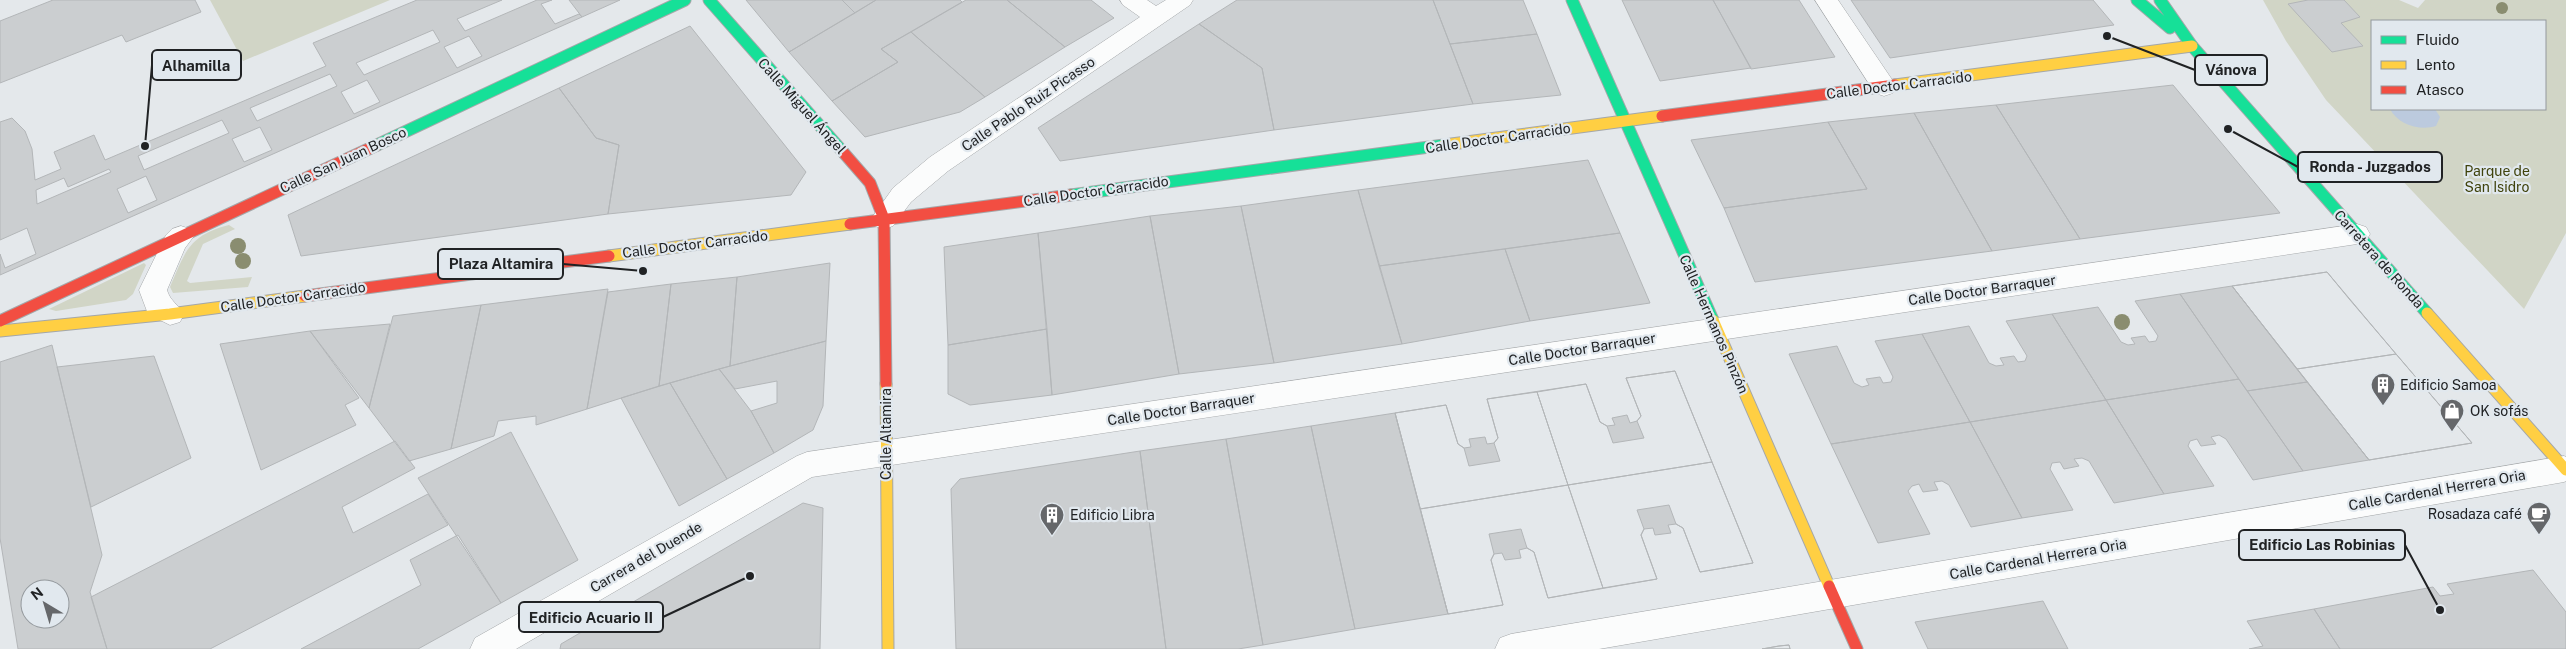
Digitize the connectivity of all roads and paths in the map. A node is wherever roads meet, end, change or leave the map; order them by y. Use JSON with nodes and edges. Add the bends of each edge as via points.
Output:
{"nodes":[{"id":1,"x":686,"y":0,"type":"edge"},
{"id":2,"x":709,"y":0,"type":"edge"},
{"id":3,"x":1131,"y":0,"type":"edge"},
{"id":4,"x":1182,"y":0,"type":"edge"},
{"id":5,"x":1572,"y":0,"type":"edge"},
{"id":6,"x":1826,"y":0,"type":"edge"},
{"id":7,"x":2137,"y":0,"type":"edge"},
{"id":8,"x":2160,"y":0,"type":"edge"},
{"id":9,"x":1155,"y":17,"type":"junction"},
{"id":10,"x":2192,"y":46,"type":"junction"},
{"id":11,"x":1884,"y":87,"type":"junction"},
{"id":12,"x":1626,"y":121,"type":"junction"},
{"id":13,"x":884,"y":220,"type":"junction"},
{"id":14,"x":2356,"y":234,"type":"junction"},
{"id":15,"x":181,"y":236,"type":"junction"},
{"id":16,"x":170,"y":314,"type":"junction"},
{"id":17,"x":0,"y":321,"type":"edge"},
{"id":18,"x":1716,"y":329,"type":"junction"},
{"id":19,"x":0,"y":332,"type":"edge"},
{"id":20,"x":886,"y":454,"type":"junction"},
{"id":21,"x":807,"y":465,"type":"joint"},
{"id":22,"x":2565,"y":469,"type":"edge"},
{"id":23,"x":1832,"y":594,"type":"junction"},
{"id":24,"x":486,"y":649,"type":"edge"},
{"id":25,"x":888,"y":649,"type":"edge"},
{"id":26,"x":1511,"y":649,"type":"edge"},
{"id":27,"x":1857,"y":649,"type":"edge"}],
"edges":[{"from":1,"to":15,"type":"street","name":"Calle San Juan Bosco"},
{"from":2,"to":13,"type":"street","name":"Calle Miguel Ángel","via":[[870,183]]},
{"from":3,"to":9,"type":"street"},
{"from":4,"to":9,"type":"street","name":"Calle Pablo Ruiz Picasso"},
{"from":5,"to":12,"type":"street","name":"Calle Hermanos Pinzón"},
{"from":6,"to":11,"type":"street"},
{"from":7,"to":10,"type":"street","name":"Carretera de Ronda"},
{"from":8,"to":10,"type":"street","name":"Carretera de Ronda"},
{"from":9,"to":13,"type":"street","name":"Calle Pablo Ruiz Picasso","via":[[939,164],[902,195]]},
{"from":10,"to":11,"type":"street","name":"Calle Doctor Carracido"},
{"from":10,"to":14,"type":"street","name":"Carretera de Ronda"},
{"from":11,"to":12,"type":"street","name":"Calle Doctor Carracido"},
{"from":12,"to":13,"type":"street","name":"Calle Doctor Carracido"},
{"from":12,"to":18,"type":"street","name":"Calle Hermanos Pinzón"},
{"from":13,"to":16,"type":"street","name":"Calle Doctor Carracido"},
{"from":13,"to":20,"type":"street","name":"Calle Altamira"},
{"from":14,"to":18,"type":"street","name":"Calle Doctor Barraquer"},
{"from":14,"to":22,"type":"street","name":"Carretera de Ronda"},
{"from":15,"to":16,"type":"street","via":[[174,242],[153,290],[158,306]]},
{"from":15,"to":17,"type":"street","name":"Calle San Juan Bosco"},
{"from":16,"to":19,"type":"street","name":"Calle Doctor Carracido"},
{"from":18,"to":20,"type":"street","name":"Calle Doctor Barraquer"},
{"from":18,"to":23,"type":"street","name":"Calle Hermanos Pinzón"},
{"from":20,"to":21,"type":"street","name":"Calle Doctor Barraquer"},
{"from":20,"to":25,"type":"street","name":"Calle Altamira"},
{"from":21,"to":24,"type":"street","name":"Carrera del Duende"},
{"from":22,"to":23,"type":"street","name":"Calle Cardenal Herrera Oria"},
{"from":23,"to":26,"type":"street","name":"Calle Cardenal Herrera Oria"},
{"from":23,"to":27,"type":"street","name":"Calle Hermanos Pinzón"}]}
